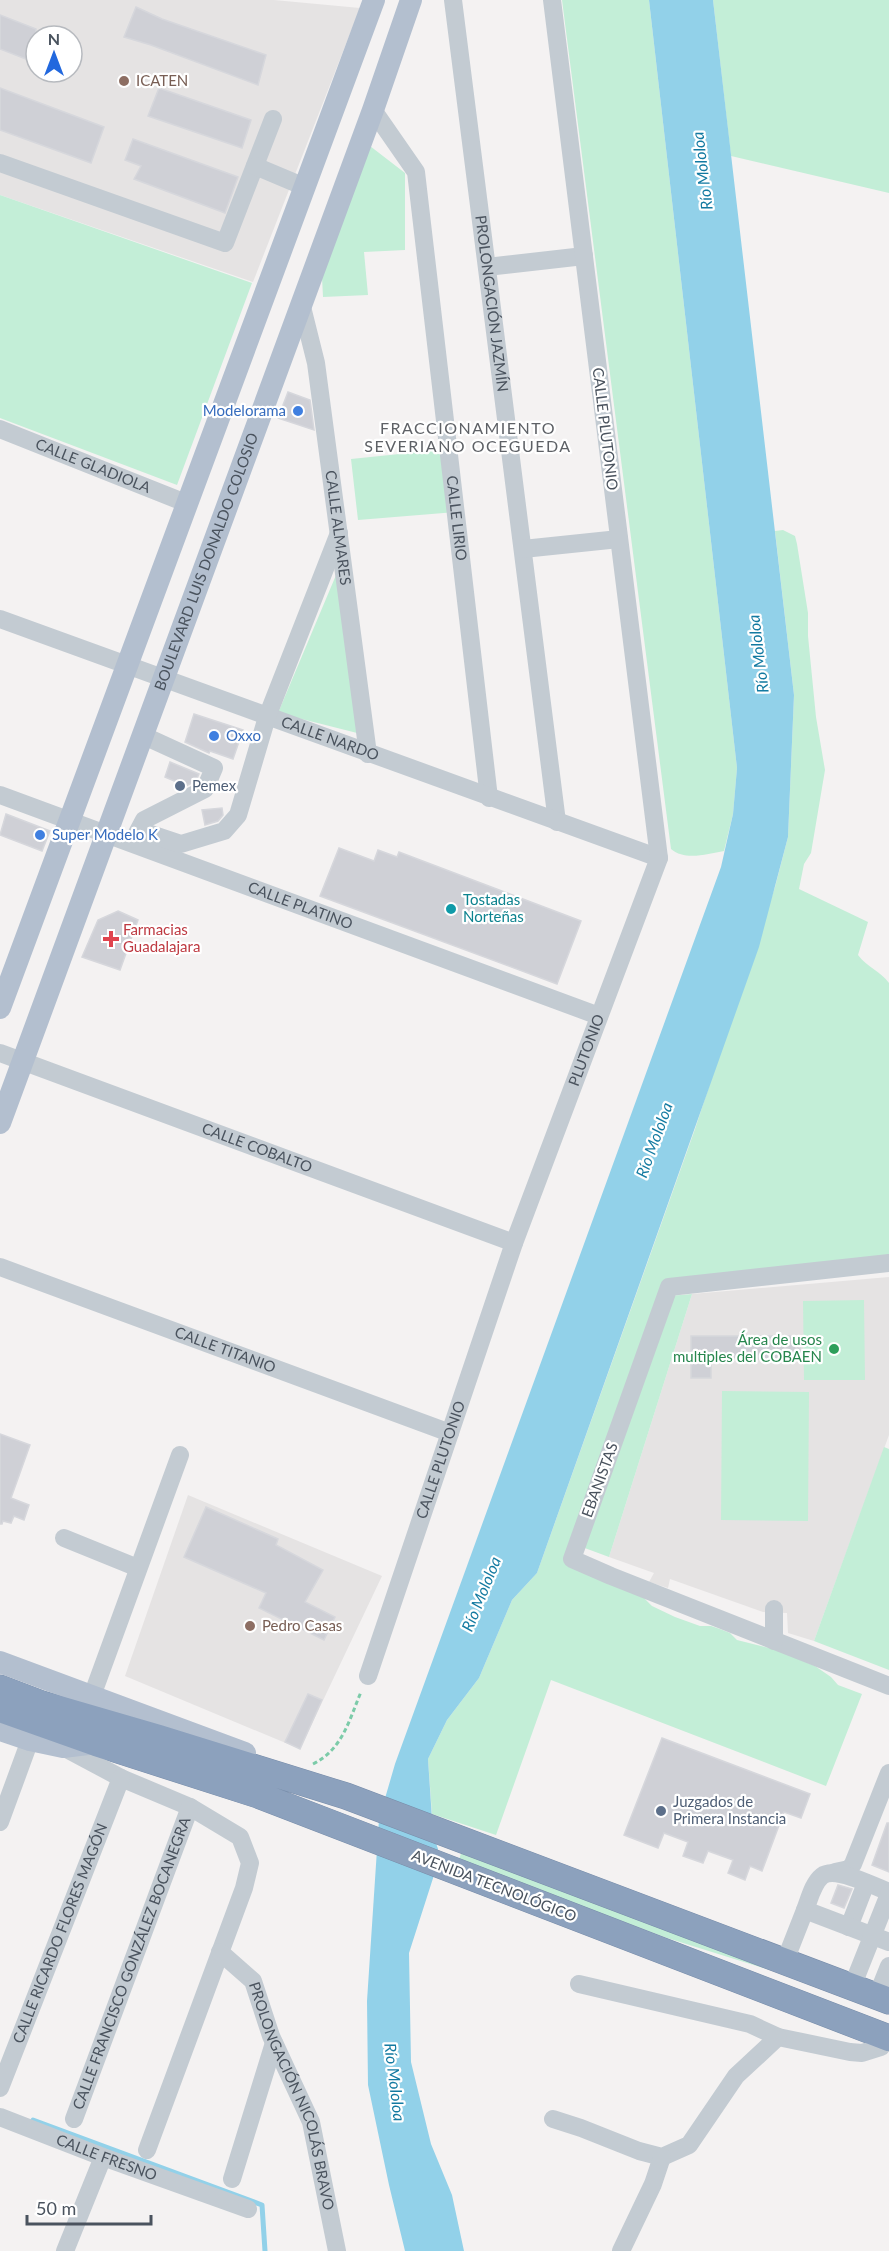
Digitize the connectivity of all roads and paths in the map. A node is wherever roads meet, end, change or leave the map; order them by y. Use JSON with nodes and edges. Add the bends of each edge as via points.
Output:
{"nodes":[{"id":1,"x":374,"y":0,"type":"edge"},
{"id":2,"x":411,"y":0,"type":"edge"},
{"id":3,"x":453,"y":0,"type":"edge"},
{"id":4,"x":552,"y":0,"type":"edge"},
{"id":5,"x":373,"y":110,"type":"junction"},
{"id":6,"x":273,"y":119,"type":"dead end"},
{"id":7,"x":0,"y":163,"type":"edge"},
{"id":8,"x":255,"y":166,"type":"junction"},
{"id":9,"x":305,"y":187,"type":"junction"},
{"id":10,"x":584,"y":256,"type":"junction"},
{"id":11,"x":487,"y":267,"type":"junction"},
{"id":12,"x":301,"y":303,"type":"junction"},
{"id":13,"x":0,"y":429,"type":"edge"},
{"id":14,"x":186,"y":503,"type":"junction"},
{"id":15,"x":340,"y":531,"type":"junction"},
{"id":16,"x":619,"y":539,"type":"junction"},
{"id":17,"x":523,"y":549,"type":"junction"},
{"id":18,"x":0,"y":619,"type":"edge"},
{"id":19,"x":126,"y":664,"type":"junction"},
{"id":20,"x":163,"y":678,"type":"junction"},
{"id":21,"x":267,"y":717,"type":"junction"},
{"id":22,"x":142,"y":735,"type":"junction"},
{"id":23,"x":368,"y":754,"type":"junction"},
{"id":24,"x":0,"y":795,"type":"edge"},
{"id":25,"x":489,"y":798,"type":"junction"},
{"id":26,"x":69,"y":820,"type":"junction"},
{"id":27,"x":557,"y":822,"type":"junction"},
{"id":28,"x":107,"y":834,"type":"junction"},
{"id":29,"x":136,"y":836,"type":"junction"},
{"id":30,"x":659,"y":858,"type":"junction"},
{"id":31,"x":0,"y":1008,"type":"edge"},
{"id":32,"x":599,"y":1017,"type":"junction"},
{"id":33,"x":0,"y":1053,"type":"edge"},
{"id":34,"x":23,"y":1062,"type":"junction"},
{"id":35,"x":0,"y":1123,"type":"edge"},
{"id":36,"x":514,"y":1243,"type":"junction"},
{"id":37,"x":889,"y":1263,"type":"edge"},
{"id":38,"x":0,"y":1267,"type":"edge"},
{"id":39,"x":450,"y":1433,"type":"junction"},
{"id":40,"x":180,"y":1455,"type":"dead end"},
{"id":41,"x":63,"y":1538,"type":"dead end"},
{"id":42,"x":138,"y":1568,"type":"junction"},
{"id":43,"x":774,"y":1610,"type":"dead end"},
{"id":44,"x":774,"y":1641,"type":"junction"},
{"id":45,"x":0,"y":1662,"type":"edge"},
{"id":46,"x":368,"y":1676,"type":"dead end"},
{"id":47,"x":889,"y":1686,"type":"edge"},
{"id":48,"x":0,"y":1688,"type":"edge"},
{"id":49,"x":92,"y":1696,"type":"junction"},
{"id":50,"x":0,"y":1709,"type":"edge"},
{"id":51,"x":0,"y":1730,"type":"edge"},
{"id":52,"x":30,"y":1740,"type":"junction"},
{"id":53,"x":96,"y":1743,"type":"junction"},
{"id":54,"x":63,"y":1747,"type":"junction"},
{"id":55,"x":889,"y":1773,"type":"edge"},
{"id":56,"x":121,"y":1778,"type":"junction"},
{"id":57,"x":296,"y":1781,"type":"junction"},
{"id":58,"x":190,"y":1807,"type":"junction"},
{"id":59,"x":0,"y":1822,"type":"edge"},
{"id":60,"x":835,"y":1872,"type":"junction"},
{"id":61,"x":866,"y":1883,"type":"junction"},
{"id":62,"x":889,"y":1893,"type":"edge"},
{"id":63,"x":805,"y":1910,"type":"junction"},
{"id":64,"x":849,"y":1927,"type":"junction"},
{"id":65,"x":881,"y":1939,"type":"edge"},
{"id":66,"x":220,"y":1952,"type":"junction"},
{"id":67,"x":785,"y":1962,"type":"junction"},
{"id":68,"x":889,"y":1966,"type":"edge"},
{"id":69,"x":579,"y":1984,"type":"dead end"},
{"id":70,"x":852,"y":1987,"type":"junction"},
{"id":71,"x":883,"y":1999,"type":"edge"},
{"id":72,"x":778,"y":2037,"type":"junction"},
{"id":73,"x":888,"y":2037,"type":"edge"},
{"id":74,"x":274,"y":2043,"type":"junction"},
{"id":75,"x":0,"y":2088,"type":"edge"},
{"id":76,"x":0,"y":2117,"type":"edge"},
{"id":77,"x":553,"y":2119,"type":"dead end"},
{"id":78,"x":74,"y":2120,"type":"dead end"},
{"id":79,"x":147,"y":2150,"type":"dead end"},
{"id":80,"x":103,"y":2157,"type":"junction"},
{"id":81,"x":662,"y":2157,"type":"junction"},
{"id":82,"x":232,"y":2179,"type":"dead end"},
{"id":83,"x":248,"y":2209,"type":"dead end"},
{"id":84,"x":65,"y":2251,"type":"edge"},
{"id":85,"x":337,"y":2251,"type":"edge"},
{"id":86,"x":621,"y":2251,"type":"edge"}],
"edges":[{"from":1,"to":9,"type":"main road"},
{"from":2,"to":5,"type":"main road","name":"BOULEVARD LUIS DONALDO COLOSIO"},
{"from":3,"to":11,"type":"street","name":"PROLONGACIÓN JAZMÍN"},
{"from":4,"to":10,"type":"street","name":"CALLE PLUTONIO"},
{"from":5,"to":12,"type":"main road","name":"BOULEVARD LUIS DONALDO COLOSIO"},
{"from":5,"to":25,"type":"street","name":"CALLE LIRIO","via":[[416,172]]},
{"from":6,"to":8,"type":"street"},
{"from":7,"to":8,"type":"street","via":[[225,243]]},
{"from":8,"to":9,"type":"street"},
{"from":9,"to":14,"type":"main road"},
{"from":10,"to":11,"type":"street"},
{"from":10,"to":16,"type":"street","name":"CALLE PLUTONIO"},
{"from":11,"to":17,"type":"street","name":"PROLONGACIÓN JAZMÍN"},
{"from":12,"to":15,"type":"street","name":"CALLE ALMARES","via":[[316,363]]},
{"from":12,"to":20,"type":"main road","name":"BOULEVARD LUIS DONALDO COLOSIO"},
{"from":13,"to":14,"type":"street","name":"CALLE GLADIOLA"},
{"from":14,"to":19,"type":"main road"},
{"from":15,"to":21,"type":"street"},
{"from":15,"to":23,"type":"street","name":"CALLE ALMARES"},
{"from":16,"to":17,"type":"street"},
{"from":16,"to":30,"type":"street","name":"CALLE PLUTONIO"},
{"from":17,"to":27,"type":"street","name":"PROLONGACIÓN JAZMÍN"},
{"from":18,"to":19,"type":"street","name":"CALLE NARDO"},
{"from":19,"to":20,"type":"street","name":"CALLE NARDO"},
{"from":19,"to":26,"type":"main road"},
{"from":20,"to":21,"type":"street","name":"CALLE NARDO"},
{"from":20,"to":22,"type":"main road","name":"BOULEVARD LUIS DONALDO COLOSIO"},
{"from":21,"to":23,"type":"street","name":"CALLE NARDO"},
{"from":21,"to":29,"type":"street","via":[[238,815],[224,831],[181,844]]},
{"from":22,"to":28,"type":"main road","name":"BOULEVARD LUIS DONALDO COLOSIO"},
{"from":22,"to":29,"type":"street","via":[[214,768],[205,789],[144,820]]},
{"from":23,"to":25,"type":"street","name":"CALLE NARDO"},
{"from":24,"to":26,"type":"street","name":"CALLE PLATINO"},
{"from":25,"to":27,"type":"street","name":"CALLE NARDO"},
{"from":26,"to":28,"type":"street","name":"CALLE PLATINO"},
{"from":26,"to":31,"type":"main road"},
{"from":27,"to":30,"type":"street","name":"CALLE NARDO"},
{"from":28,"to":29,"type":"street","name":"CALLE PLATINO"},
{"from":28,"to":34,"type":"main road","name":"BOULEVARD LUIS DONALDO COLOSIO"},
{"from":29,"to":32,"type":"street","name":"CALLE PLATINO"},
{"from":30,"to":32,"type":"street","name":"PLUTONIO"},
{"from":32,"to":36,"type":"street","name":"PLUTONIO"},
{"from":33,"to":34,"type":"street","name":"CALLE COBALTO"},
{"from":34,"to":35,"type":"main road","name":"BOULEVARD LUIS DONALDO COLOSIO"},
{"from":34,"to":36,"type":"street","name":"CALLE COBALTO"},
{"from":36,"to":39,"type":"street","name":"CALLE PLUTONIO"},
{"from":37,"to":44,"type":"street","name":"EBANISTAS","via":[[669,1287],[572,1559]]},
{"from":38,"to":39,"type":"street","name":"CALLE TITANIO"},
{"from":39,"to":46,"type":"street","name":"CALLE PLUTONIO"},
{"from":40,"to":42,"type":"street"},
{"from":41,"to":42,"type":"street"},
{"from":42,"to":49,"type":"street"},
{"from":43,"to":44,"type":"street"},
{"from":44,"to":47,"type":"street","name":"EBANISTAS"},
{"from":45,"to":49,"type":"main road"},
{"from":48,"to":57,"type":"highway"},
{"from":49,"to":57,"type":"main road","via":[[265,1761]]},
{"from":50,"to":53,"type":"highway","name":"AVENIDA TECNOLÓGICO"},
{"from":51,"to":52,"type":"main road","name":"AVENIDA TECNOLÓGICO"},
{"from":52,"to":54,"type":"main road","name":"AVENIDA TECNOLÓGICO"},
{"from":52,"to":59,"type":"street"},
{"from":53,"to":54,"type":"main road","name":"AVENIDA TECNOLÓGICO"},
{"from":53,"to":73,"type":"highway","name":"AVENIDA TECNOLÓGICO","via":[[258,1795]]},
{"from":54,"to":56,"type":"street"},
{"from":55,"to":60,"type":"street","via":[[853,1864]]},
{"from":56,"to":58,"type":"street"},
{"from":56,"to":75,"type":"street","name":"CALLE RICARDO FLORES MAGÓN"},
{"from":57,"to":67,"type":"highway","via":[[458,1837]]},
{"from":58,"to":66,"type":"street","via":[[240,1837],[250,1863]]},
{"from":58,"to":78,"type":"street","name":"CALLE FRANCISCO GONZÁLEZ BOCANEGRA"},
{"from":60,"to":61,"type":"street"},
{"from":60,"to":63,"type":"street","via":[[821,1876]]},
{"from":61,"to":62,"type":"street"},
{"from":61,"to":64,"type":"street"},
{"from":62,"to":65,"type":"street"},
{"from":63,"to":64,"type":"street"},
{"from":63,"to":67,"type":"street"},
{"from":64,"to":65,"type":"street"},
{"from":65,"to":70,"type":"street"},
{"from":66,"to":74,"type":"street","name":"PROLONGACIÓN NICOLÁS BRAVO","via":[[253,1981]]},
{"from":66,"to":79,"type":"street"},
{"from":67,"to":70,"type":"highway"},
{"from":68,"to":71,"type":"street"},
{"from":69,"to":72,"type":"street","via":[[750,2024]]},
{"from":70,"to":71,"type":"highway"},
{"from":72,"to":73,"type":"street","via":[[862,2053],[881,2047]]},
{"from":72,"to":81,"type":"street","via":[[736,2076],[689,2145]]},
{"from":74,"to":82,"type":"street"},
{"from":74,"to":85,"type":"street","name":"PROLONGACIÓN NICOLÁS BRAVO","via":[[311,2122]]},
{"from":76,"to":80,"type":"street","name":"CALLE FRESNO"},
{"from":77,"to":81,"type":"street"},
{"from":80,"to":83,"type":"street","name":"CALLE FRESNO"},
{"from":80,"to":84,"type":"street"},
{"from":81,"to":86,"type":"street"}]}
